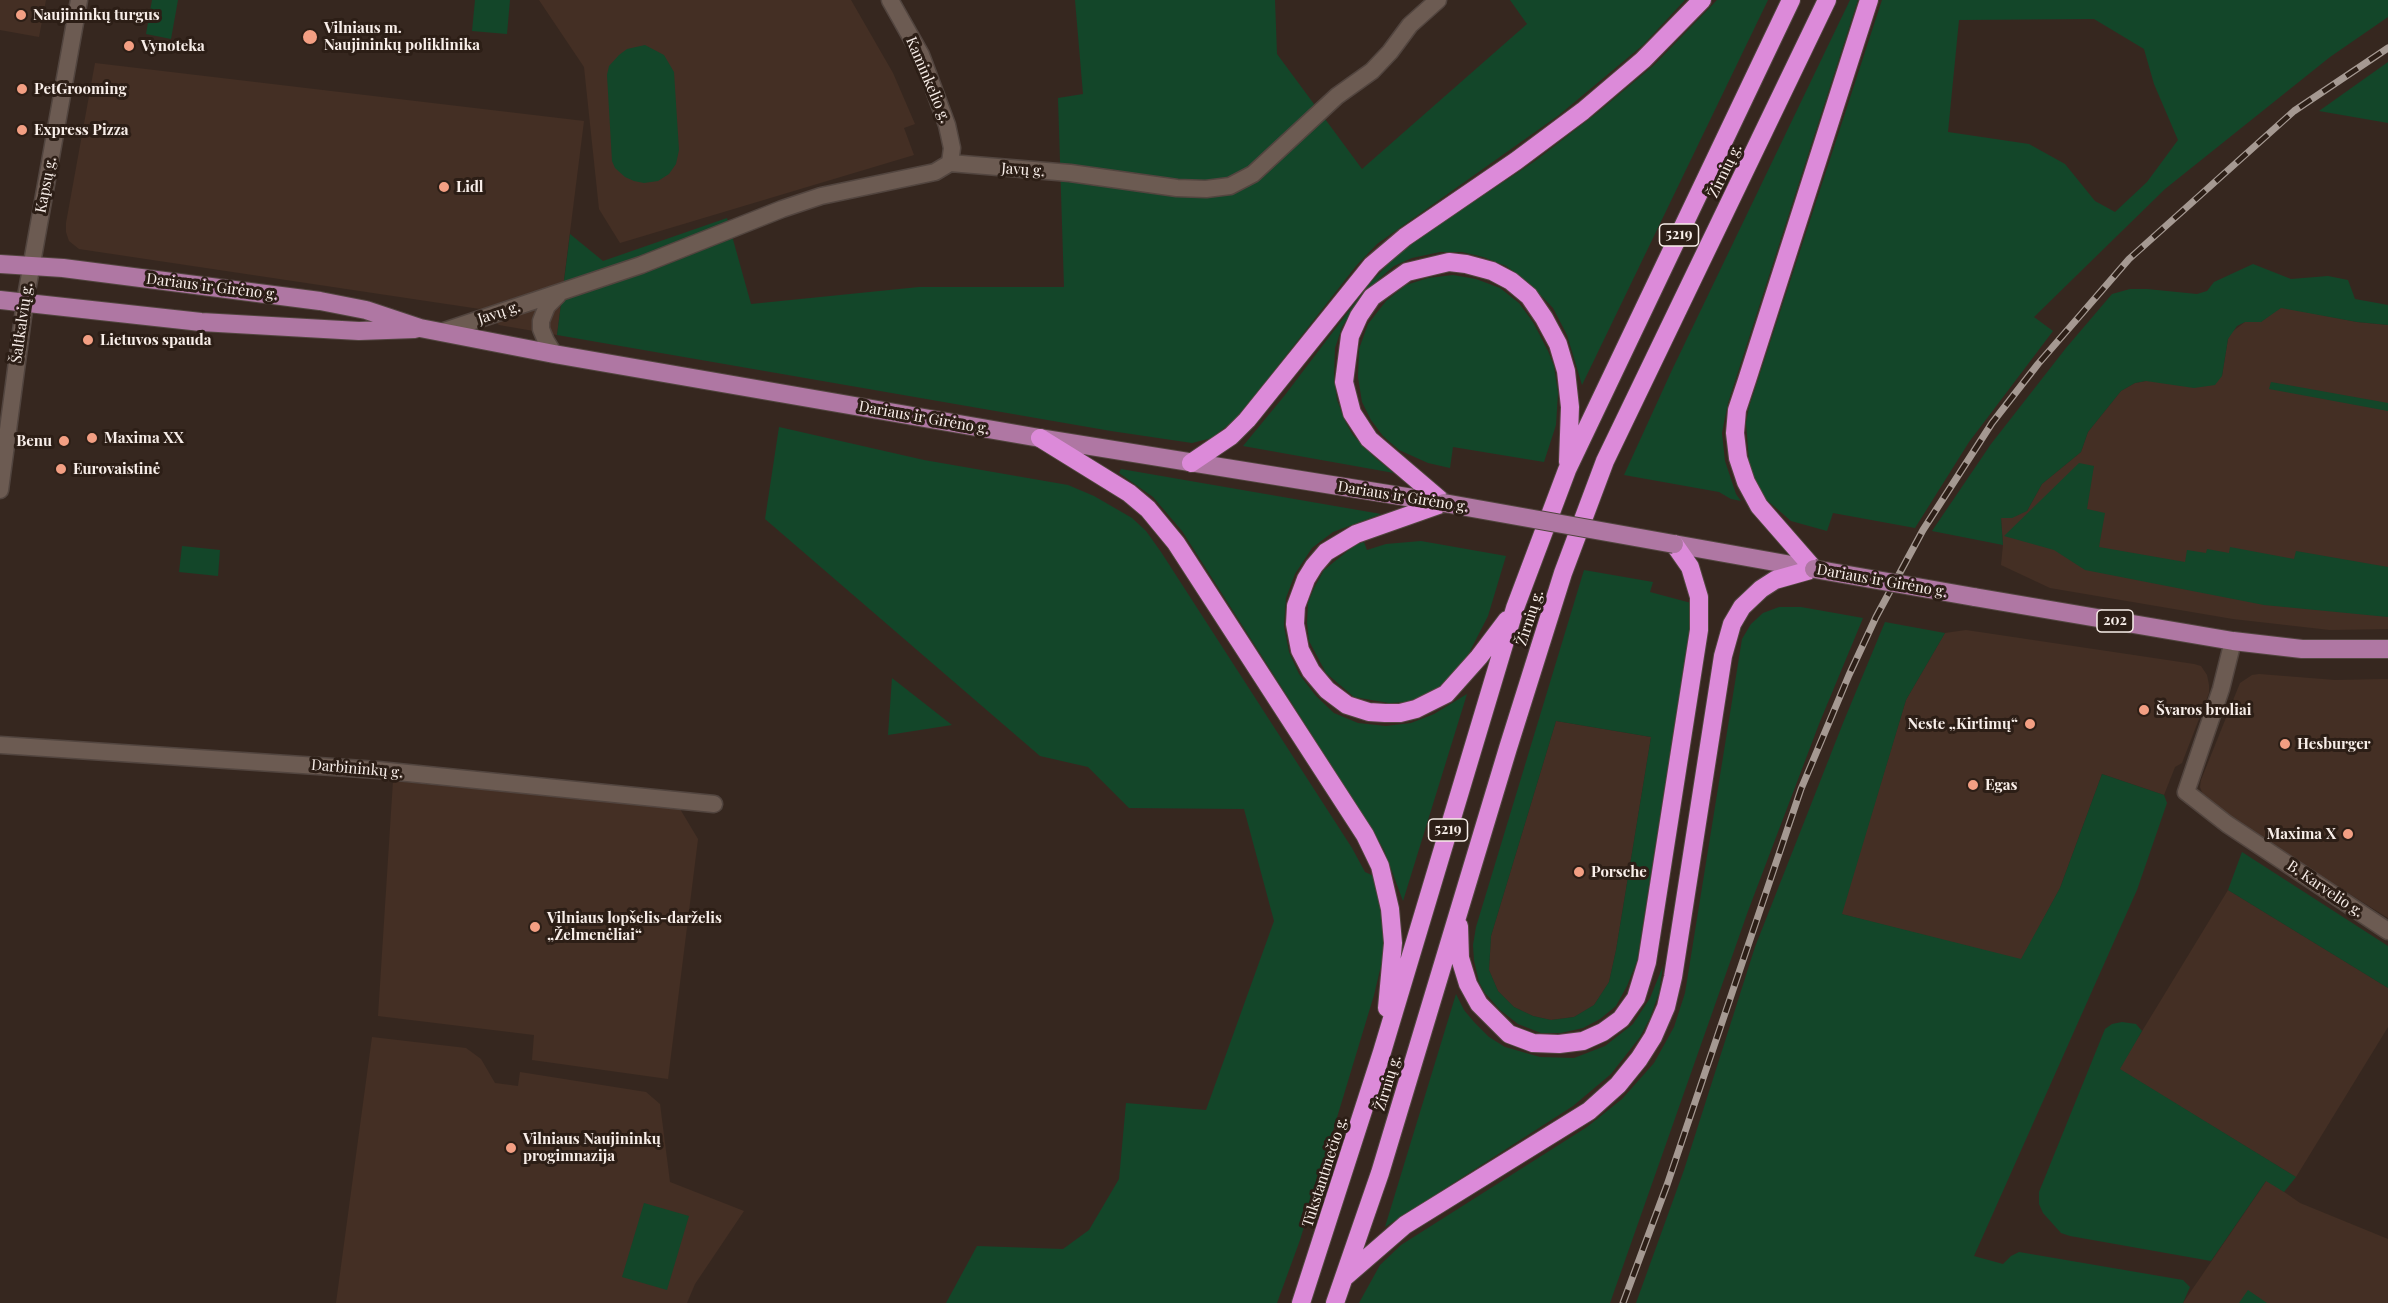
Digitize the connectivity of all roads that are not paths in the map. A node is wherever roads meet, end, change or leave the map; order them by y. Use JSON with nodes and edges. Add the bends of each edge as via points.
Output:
{"nodes":[{"id":1,"x":80,"y":0,"type":"edge"},
{"id":2,"x":890,"y":0,"type":"edge"},
{"id":3,"x":1438,"y":0,"type":"edge"},
{"id":4,"x":1702,"y":0,"type":"edge"},
{"id":5,"x":1791,"y":0,"type":"edge"},
{"id":6,"x":1827,"y":0,"type":"edge"},
{"id":7,"x":1869,"y":0,"type":"edge"},
{"id":8,"x":951,"y":163,"type":"junction"},
{"id":9,"x":0,"y":264,"type":"edge"},
{"id":10,"x":31,"y":264,"type":"junction"},
{"id":11,"x":558,"y":294,"type":"junction"},
{"id":12,"x":0,"y":300,"type":"edge"},
{"id":13,"x":25,"y":302,"type":"junction"},
{"id":14,"x":420,"y":328,"type":"junction"},
{"id":15,"x":441,"y":332,"type":"junction"},
{"id":16,"x":554,"y":354,"type":"junction"},
{"id":17,"x":1040,"y":438,"type":"junction"},
{"id":18,"x":1191,"y":463,"type":"junction"},
{"id":19,"x":1567,"y":470,"type":"junction"},
{"id":20,"x":0,"y":490,"type":"edge"},
{"id":21,"x":1444,"y":503,"type":"junction"},
{"id":22,"x":1674,"y":544,"type":"junction"},
{"id":23,"x":1814,"y":569,"type":"junction"},
{"id":24,"x":1515,"y":608,"type":"junction"},
{"id":25,"x":2233,"y":641,"type":"junction"},
{"id":26,"x":2388,"y":649,"type":"edge"},
{"id":27,"x":0,"y":745,"type":"edge"},
{"id":28,"x":714,"y":804,"type":"dead end"},
{"id":29,"x":1458,"y":913,"type":"junction"},
{"id":30,"x":2388,"y":931,"type":"edge"},
{"id":31,"x":1382,"y":1052,"type":"junction"},
{"id":32,"x":1345,"y":1277,"type":"junction"},
{"id":33,"x":1301,"y":1303,"type":"edge"},
{"id":34,"x":1335,"y":1303,"type":"edge"}],
"edges":[{"from":1,"to":10,"type":"street","name":"Kapsų g."},
{"from":2,"to":8,"type":"street","name":"Kaminkelio g.","via":[[921,55],[947,125]]},
{"from":3,"to":8,"type":"street","name":"Javų g.","via":[[1410,25],[1372,71],[1337,96],[1253,174],[1230,186],[1177,188],[1070,173]]},
{"from":4,"to":18,"type":"highway","via":[[1643,60],[1583,111],[1405,237],[1372,265],[1247,420]]},
{"from":5,"to":19,"type":"highway","name":"Žirnių g.","number":"5219"},
{"from":6,"to":29,"type":"highway","name":"Žirnių g.","number":"5219","via":[[1605,461],[1563,573]]},
{"from":7,"to":23,"type":"highway","via":[[1737,410],[1735,433],[1743,474],[1760,506]]},
{"from":8,"to":11,"type":"street","name":"Javų g.","via":[[935,172],[821,196]]},
{"from":9,"to":10,"type":"main road","name":"Dariaus ir Girėno g."},
{"from":10,"to":13,"type":"street","name":"Šaltkalvių g."},
{"from":10,"to":14,"type":"main road","name":"Dariaus ir Girėno g.","via":[[320,301],[366,309]]},
{"from":11,"to":15,"type":"street","name":"Javų g."},
{"from":11,"to":16,"type":"street","name":"Javų g.","via":[[541,321]]},
{"from":12,"to":13,"type":"main road","name":"Dariaus ir Girėno g."},
{"from":13,"to":14,"type":"main road","name":"Dariaus ir Girėno g.","via":[[263,326],[371,331]]},
{"from":13,"to":20,"type":"street","name":"Šaltkalvių g."},
{"from":14,"to":15,"type":"main road","name":"Dariaus ir Girėno g."},
{"from":15,"to":16,"type":"main road","name":"Dariaus ir Girėno g."},
{"from":16,"to":17,"type":"main road","name":"Dariaus ir Girėno g."},
{"from":17,"to":18,"type":"main road","name":"Dariaus ir Girėno g."},
{"from":17,"to":31,"type":"highway","via":[[1130,493],[1176,543],[1365,835],[1380,866],[1394,943]]},
{"from":18,"to":21,"type":"main road","name":"Dariaus ir Girėno g."},
{"from":19,"to":21,"type":"highway","via":[[1570,406],[1566,371],[1544,318],[1529,296],[1492,271],[1449,262],[1428,266],[1407,272],[1372,297],[1350,336],[1344,382],[1352,413],[1369,439]]},
{"from":19,"to":24,"type":"highway","name":"Žirnių g.","number":"5219"},
{"from":21,"to":22,"type":"main road","name":"Dariaus ir Girėno g.","bridge":true},
{"from":21,"to":24,"type":"highway","via":[[1356,534],[1326,552],[1314,566],[1296,606],[1295,624],[1300,650],[1311,671],[1347,705],[1369,712],[1416,709],[1446,694],[1463,677]]},
{"from":22,"to":23,"type":"main road","name":"Dariaus ir Girėno g."},
{"from":22,"to":29,"type":"highway","via":[[1684,555],[1699,597],[1699,630],[1647,962],[1636,998],[1621,1019],[1583,1041],[1533,1043],[1509,1034],[1479,1004],[1468,984],[1461,958]]},
{"from":23,"to":25,"type":"main road","name":"Dariaus ir Girėno g.","number":"202","bridge":true},
{"from":23,"to":32,"type":"highway","via":[[1775,580],[1761,589],[1742,607],[1732,624],[1723,656],[1673,977],[1666,1007],[1639,1059],[1590,1111],[1405,1225]]},
{"from":24,"to":31,"type":"highway","name":"Žirnių g.","number":"5219"},
{"from":25,"to":26,"type":"main road","name":"Dariaus ir Girėno g.","number":"202","via":[[2302,649]]},
{"from":25,"to":30,"type":"street","name":"B. Karvelio g.","via":[[2186,792],[2227,824]]},
{"from":27,"to":28,"type":"street","name":"Darbininkų g.","via":[[378,770]]},
{"from":29,"to":32,"type":"highway","name":"Žirnių g.","number":"5219"},
{"from":31,"to":33,"type":"highway","name":"Tūkstantmečio g.","number":"5219"},
{"from":32,"to":34,"type":"highway","number":"5219"}]}
